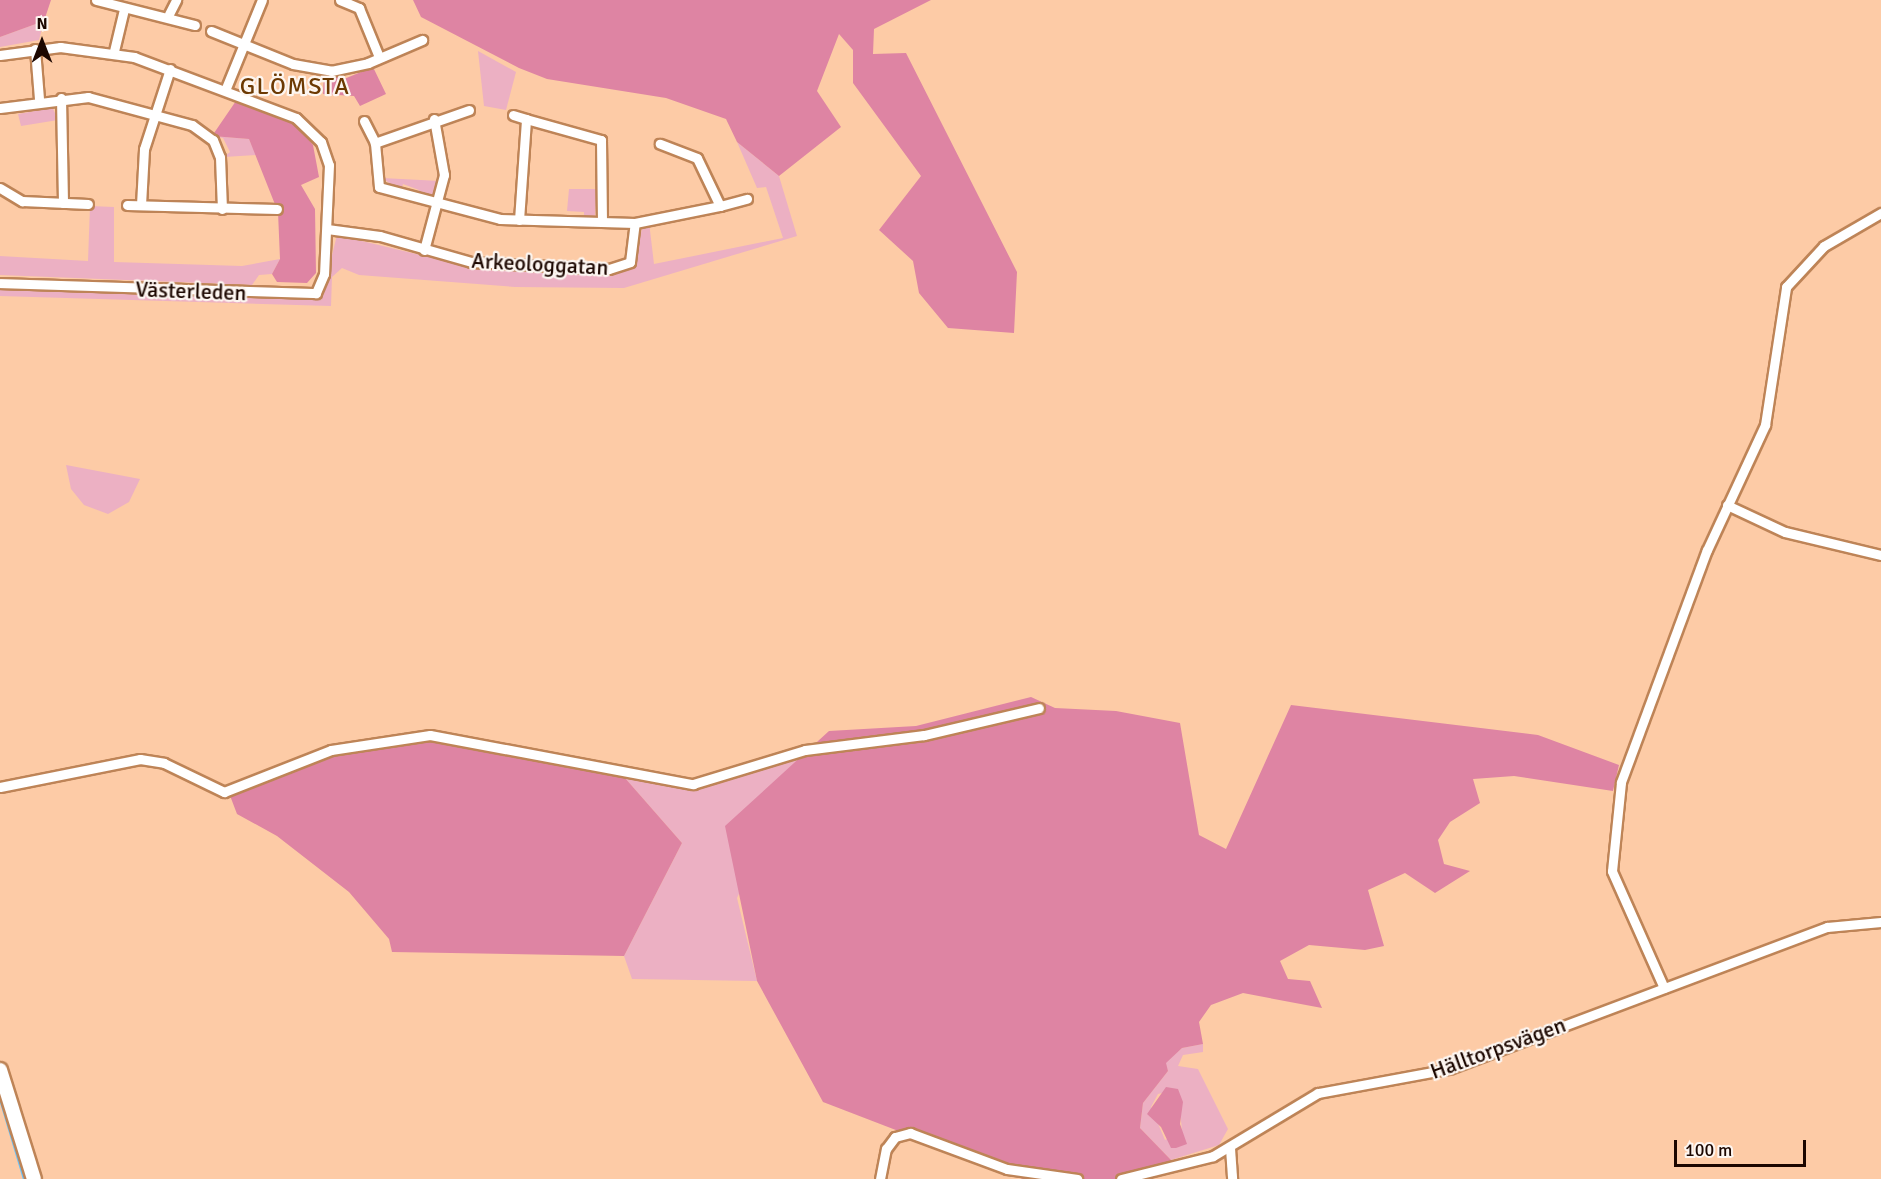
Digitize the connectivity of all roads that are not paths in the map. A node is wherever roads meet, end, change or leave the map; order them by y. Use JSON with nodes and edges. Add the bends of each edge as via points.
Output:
{"nodes":[{"id":1,"x":99,"y":0,"type":"edge"},
{"id":2,"x":176,"y":0,"type":"edge"},
{"id":3,"x":262,"y":0,"type":"edge"},
{"id":4,"x":340,"y":0,"type":"edge"},
{"id":5,"x":124,"y":9,"type":"junction"},
{"id":6,"x":169,"y":14,"type":"junction"},
{"id":7,"x":195,"y":25,"type":"dead end"},
{"id":8,"x":211,"y":31,"type":"dead end"},
{"id":9,"x":422,"y":40,"type":"dead end"},
{"id":10,"x":244,"y":44,"type":"junction"},
{"id":11,"x":35,"y":49,"type":"junction"},
{"id":12,"x":114,"y":51,"type":"junction"},
{"id":13,"x":0,"y":55,"type":"edge"},
{"id":14,"x":379,"y":57,"type":"junction"},
{"id":15,"x":170,"y":69,"type":"junction"},
{"id":16,"x":226,"y":88,"type":"junction"},
{"id":17,"x":61,"y":98,"type":"junction"},
{"id":18,"x":39,"y":99,"type":"junction"},
{"id":19,"x":0,"y":108,"type":"edge"},
{"id":20,"x":154,"y":110,"type":"junction"},
{"id":21,"x":469,"y":110,"type":"dead end"},
{"id":22,"x":513,"y":115,"type":"dead end"},
{"id":23,"x":434,"y":119,"type":"junction"},
{"id":24,"x":526,"y":119,"type":"junction"},
{"id":25,"x":364,"y":121,"type":"dead end"},
{"id":26,"x":375,"y":143,"type":"junction"},
{"id":27,"x":660,"y":144,"type":"dead end"},
{"id":28,"x":0,"y":188,"type":"edge"},
{"id":29,"x":747,"y":199,"type":"dead end"},
{"id":30,"x":63,"y":203,"type":"junction"},
{"id":31,"x":88,"y":204,"type":"dead end"},
{"id":32,"x":127,"y":205,"type":"dead end"},
{"id":33,"x":141,"y":205,"type":"junction"},
{"id":34,"x":438,"y":206,"type":"junction"},
{"id":35,"x":720,"y":206,"type":"junction"},
{"id":36,"x":222,"y":209,"type":"junction"},
{"id":37,"x":277,"y":209,"type":"dead end"},
{"id":38,"x":1881,"y":213,"type":"edge"},
{"id":39,"x":519,"y":220,"type":"junction"},
{"id":40,"x":602,"y":222,"type":"junction"},
{"id":41,"x":635,"y":223,"type":"junction"},
{"id":42,"x":327,"y":229,"type":"junction"},
{"id":43,"x":424,"y":250,"type":"junction"},
{"id":44,"x":0,"y":283,"type":"edge"},
{"id":45,"x":1726,"y":505,"type":"junction"},
{"id":46,"x":1881,"y":555,"type":"edge"},
{"id":47,"x":1039,"y":708,"type":"dead end"},
{"id":48,"x":0,"y":787,"type":"edge"},
{"id":49,"x":1881,"y":922,"type":"edge"},
{"id":50,"x":1664,"y":988,"type":"junction"},
{"id":51,"x":0,"y":1070,"type":"edge"},
{"id":52,"x":1230,"y":1148,"type":"junction"},
{"id":53,"x":34,"y":1179,"type":"edge"},
{"id":54,"x":880,"y":1179,"type":"edge"},
{"id":55,"x":1077,"y":1179,"type":"edge"},
{"id":56,"x":1121,"y":1179,"type":"edge"},
{"id":57,"x":1232,"y":1179,"type":"edge"}],
"edges":[{"from":1,"to":5,"type":"street"},
{"from":2,"to":6,"type":"street"},
{"from":3,"to":10,"type":"street"},
{"from":4,"to":14,"type":"street","via":[[359,8]]},
{"from":5,"to":6,"type":"street"},
{"from":5,"to":12,"type":"street"},
{"from":6,"to":7,"type":"street"},
{"from":8,"to":10,"type":"street"},
{"from":9,"to":14,"type":"street"},
{"from":10,"to":14,"type":"street","via":[[322,70]]},
{"from":10,"to":16,"type":"street"},
{"from":11,"to":12,"type":"street"},
{"from":11,"to":13,"type":"street"},
{"from":11,"to":18,"type":"street"},
{"from":12,"to":15,"type":"street"},
{"from":15,"to":16,"type":"street"},
{"from":15,"to":20,"type":"street"},
{"from":16,"to":42,"type":"street","via":[[296,118],[314,131],[329,165]]},
{"from":17,"to":18,"type":"street"},
{"from":17,"to":20,"type":"street","via":[[107,99]]},
{"from":17,"to":30,"type":"street"},
{"from":18,"to":19,"type":"street"},
{"from":20,"to":33,"type":"street","via":[[144,149]]},
{"from":20,"to":36,"type":"street","via":[[213,140],[222,167]]},
{"from":21,"to":23,"type":"street"},
{"from":22,"to":24,"type":"street"},
{"from":23,"to":26,"type":"street"},
{"from":23,"to":34,"type":"street","via":[[444,164]]},
{"from":24,"to":39,"type":"street"},
{"from":24,"to":40,"type":"street","via":[[601,140]]},
{"from":25,"to":26,"type":"street"},
{"from":26,"to":34,"type":"street","via":[[380,187]]},
{"from":27,"to":35,"type":"street","via":[[697,158]]},
{"from":28,"to":30,"type":"street","via":[[22,201]]},
{"from":29,"to":35,"type":"street"},
{"from":30,"to":31,"type":"street"},
{"from":32,"to":33,"type":"street"},
{"from":33,"to":36,"type":"street"},
{"from":34,"to":39,"type":"street"},
{"from":34,"to":43,"type":"street"},
{"from":35,"to":41,"type":"street"},
{"from":36,"to":37,"type":"street"},
{"from":38,"to":45,"type":"street","via":[[1824,246],[1786,287],[1771,404]]},
{"from":39,"to":40,"type":"street"},
{"from":40,"to":41,"type":"street"},
{"from":41,"to":43,"type":"street","name":"Arkeologgatan","via":[[631,257],[618,268],[484,263]]},
{"from":42,"to":43,"type":"street","name":"Arkeologgatan","via":[[380,236]]},
{"from":42,"to":44,"type":"street","name":"Västerleden","via":[[322,285],[306,294]]},
{"from":45,"to":46,"type":"street","via":[[1785,532]]},
{"from":45,"to":50,"type":"street","via":[[1626,767],[1614,820],[1612,872]]},
{"from":47,"to":48,"type":"street","via":[[924,735],[805,750],[693,784],[430,735],[331,750],[224,792],[164,763],[140,759]]},
{"from":49,"to":50,"type":"street","name":"Hälltorpsvägen","via":[[1827,927]]},
{"from":50,"to":52,"type":"street","name":"Hälltorpsvägen","via":[[1449,1069],[1318,1092]]},
{"from":51,"to":53,"type":"main road"},
{"from":52,"to":56,"type":"street","name":"Hälltorpsvägen"},
{"from":52,"to":57,"type":"street"},
{"from":54,"to":55,"type":"street","via":[[886,1149],[895,1137],[910,1133],[1007,1169]]}]}
